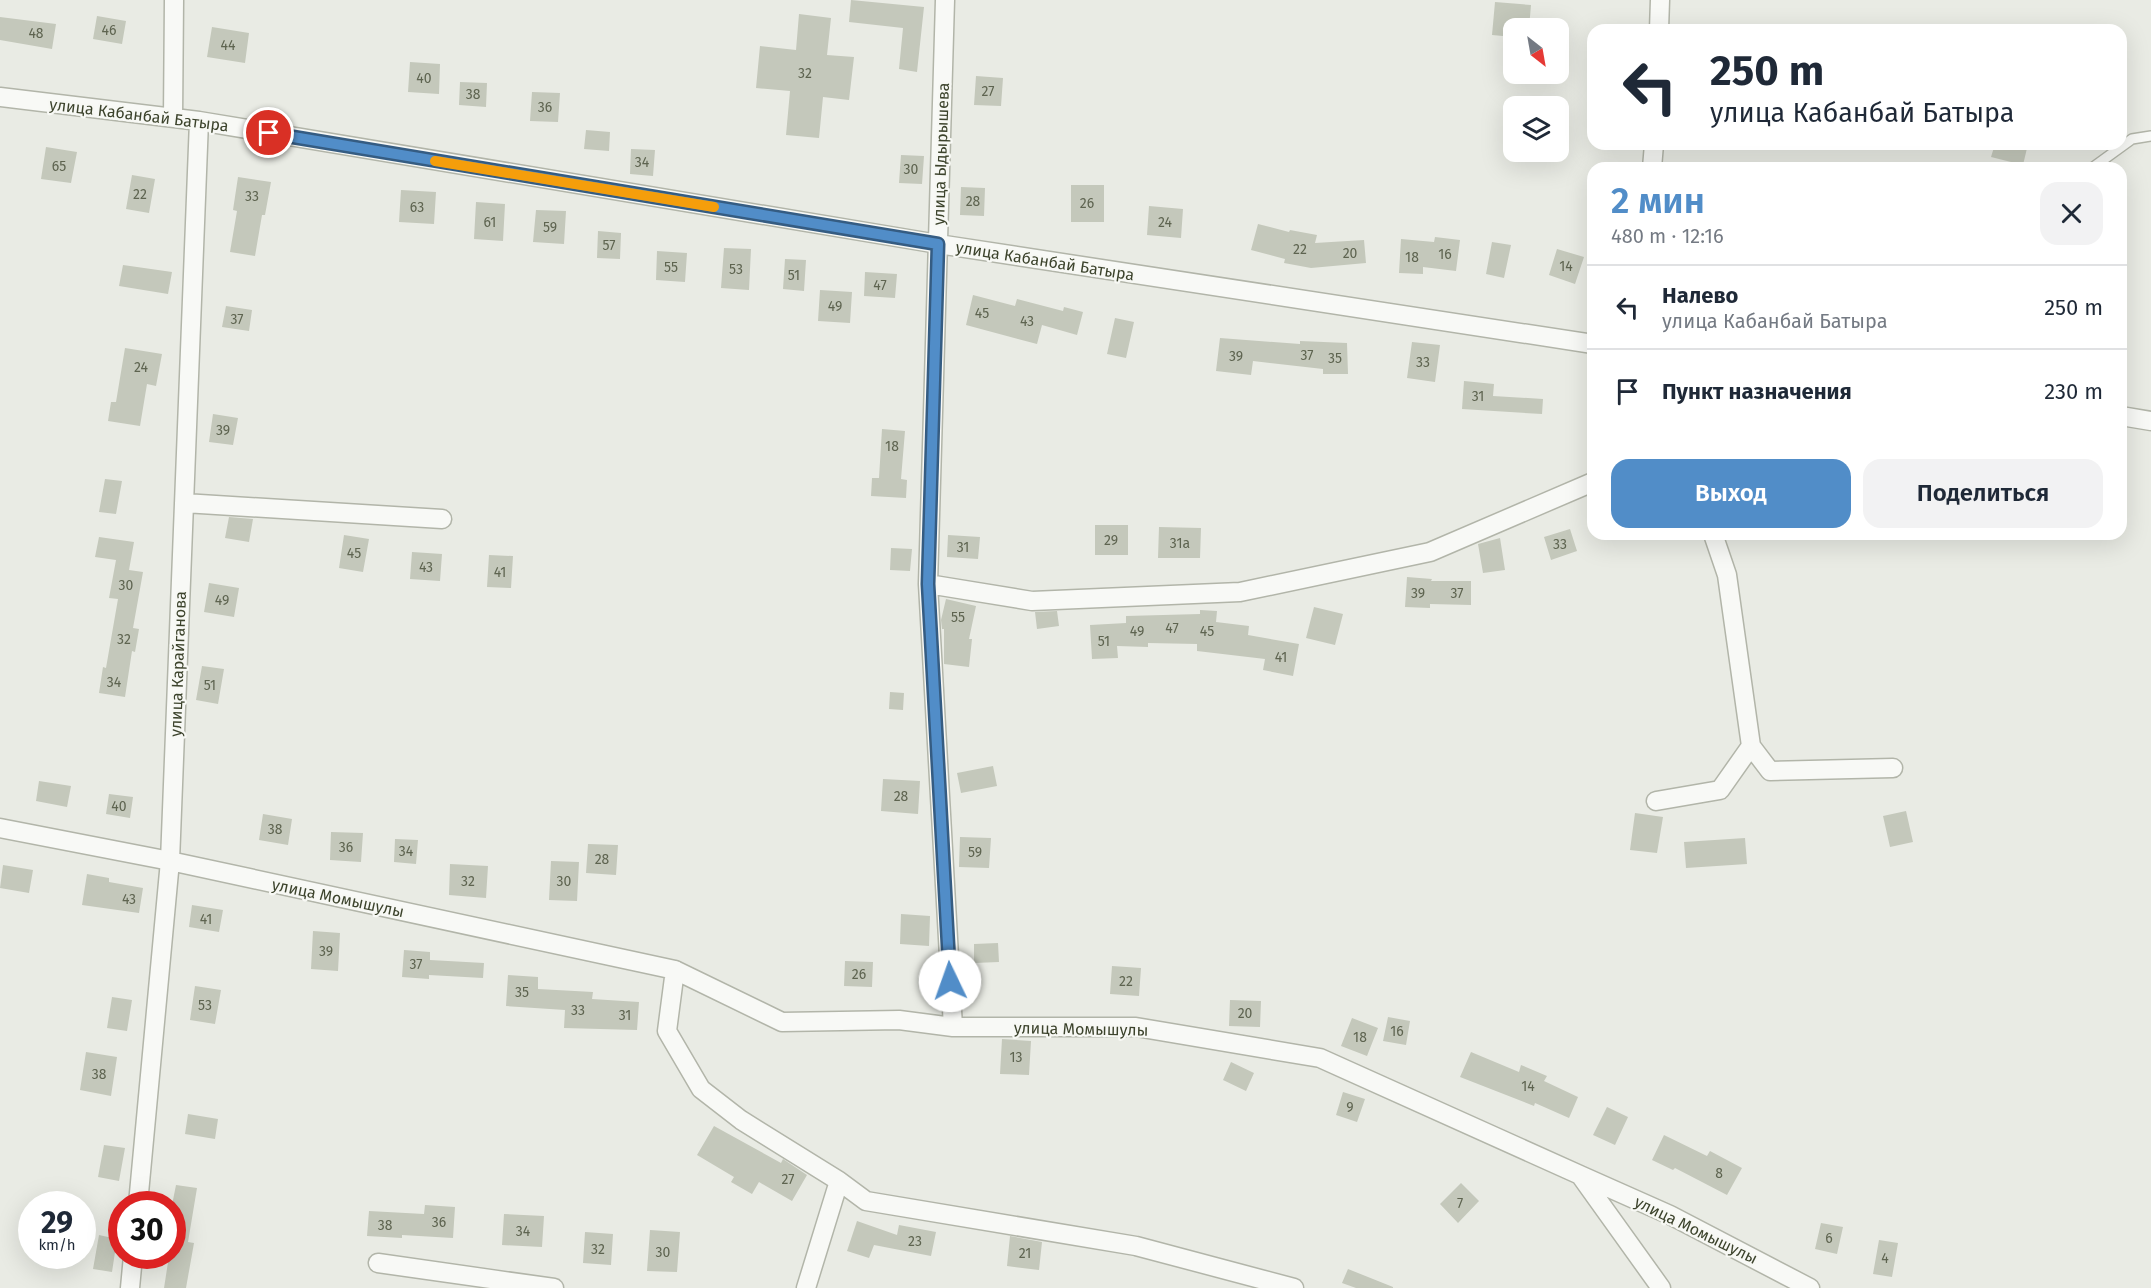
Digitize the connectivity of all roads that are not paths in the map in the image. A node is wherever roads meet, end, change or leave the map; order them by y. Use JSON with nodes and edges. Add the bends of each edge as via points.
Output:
{"nodes":[{"id":1,"x":174,"y":0,"type":"edge"},
{"id":2,"x":945,"y":0,"type":"edge"},
{"id":3,"x":1658,"y":0,"type":"edge"},
{"id":4,"x":1659,"y":24,"type":"edge"},
{"id":5,"x":0,"y":97,"type":"edge"},
{"id":6,"x":173,"y":118,"type":"junction"},
{"id":7,"x":200,"y":121,"type":"junction"},
{"id":8,"x":2151,"y":136,"type":"edge"},
{"id":9,"x":2127,"y":143,"type":"edge"},
{"id":10,"x":2117,"y":150,"type":"edge"},
{"id":11,"x":2100,"y":162,"type":"edge"},
{"id":12,"x":938,"y":244,"type":"junction"},
{"id":13,"x":1587,"y":343,"type":"edge"},
{"id":14,"x":2127,"y":417,"type":"edge"},
{"id":15,"x":2151,"y":421,"type":"edge"},
{"id":16,"x":1587,"y":485,"type":"edge"},
{"id":17,"x":184,"y":503,"type":"junction"},
{"id":18,"x":442,"y":519,"type":"dead end"},
{"id":19,"x":1715,"y":540,"type":"edge"},
{"id":20,"x":928,"y":584,"type":"junction"},
{"id":21,"x":1751,"y":746,"type":"junction"},
{"id":22,"x":1893,"y":768,"type":"dead end"},
{"id":23,"x":1656,"y":801,"type":"dead end"},
{"id":24,"x":0,"y":828,"type":"edge"},
{"id":25,"x":170,"y":861,"type":"junction"},
{"id":26,"x":675,"y":970,"type":"junction"},
{"id":27,"x":953,"y":1028,"type":"junction"},
{"id":28,"x":1580,"y":1175,"type":"junction"},
{"id":29,"x":839,"y":1181,"type":"junction"},
{"id":30,"x":139,"y":1191,"type":"edge"},
{"id":31,"x":378,"y":1263,"type":"dead end"},
{"id":32,"x":132,"y":1269,"type":"edge"},
{"id":33,"x":130,"y":1288,"type":"edge"},
{"id":34,"x":554,"y":1288,"type":"edge"},
{"id":35,"x":806,"y":1288,"type":"edge"},
{"id":36,"x":1294,"y":1288,"type":"edge"},
{"id":37,"x":1662,"y":1288,"type":"edge"},
{"id":38,"x":1810,"y":1288,"type":"edge"}],
"edges":[{"from":1,"to":6,"type":"street"},
{"from":2,"to":12,"type":"street","name":"улица Ыдырышева"},
{"from":3,"to":4,"type":"street"},
{"from":5,"to":6,"type":"street","name":"улица Кабанбай Батыра"},
{"from":6,"to":7,"type":"street","name":"улица Кабанбай Батыра"},
{"from":7,"to":12,"type":"street","name":"улица Кабанбай Батыра"},
{"from":7,"to":17,"type":"street","name":"улица Карайганова"},
{"from":8,"to":9,"type":"lane"},
{"from":10,"to":11,"type":"lane"},
{"from":12,"to":13,"type":"street","name":"улица Кабанбай Батыра"},
{"from":12,"to":20,"type":"street","name":"улица Ыдырышева"},
{"from":14,"to":15,"type":"street"},
{"from":16,"to":20,"type":"street","via":[[1430,552],[1240,591],[1032,601]]},
{"from":17,"to":18,"type":"street"},
{"from":17,"to":25,"type":"street","name":"улица Карайганова"},
{"from":19,"to":21,"type":"street","via":[[1727,575]]},
{"from":20,"to":27,"type":"street","name":"улица Ыдырышева"},
{"from":21,"to":22,"type":"street","via":[[1770,771]]},
{"from":21,"to":23,"type":"street","via":[[1720,790]]},
{"from":24,"to":25,"type":"street","name":"улица Момышулы"},
{"from":25,"to":26,"type":"street","name":"улица Момышулы"},
{"from":25,"to":30,"type":"street","name":"улица Карайганова"},
{"from":26,"to":27,"type":"street","name":"улица Момышулы","via":[[782,1022],[899,1020]]},
{"from":26,"to":29,"type":"street","via":[[667,1031],[702,1089],[741,1120]]},
{"from":27,"to":28,"type":"street","name":"улица Момышулы","via":[[1136,1027],[1320,1058]]},
{"from":28,"to":37,"type":"street","name":"улица Момышулы"},
{"from":28,"to":38,"type":"street","name":"улица Момышулы","via":[[1670,1215]]},
{"from":29,"to":35,"type":"street"},
{"from":29,"to":36,"type":"street","via":[[866,1201],[1136,1246]]},
{"from":31,"to":34,"type":"street"},
{"from":32,"to":33,"type":"street"}]}
